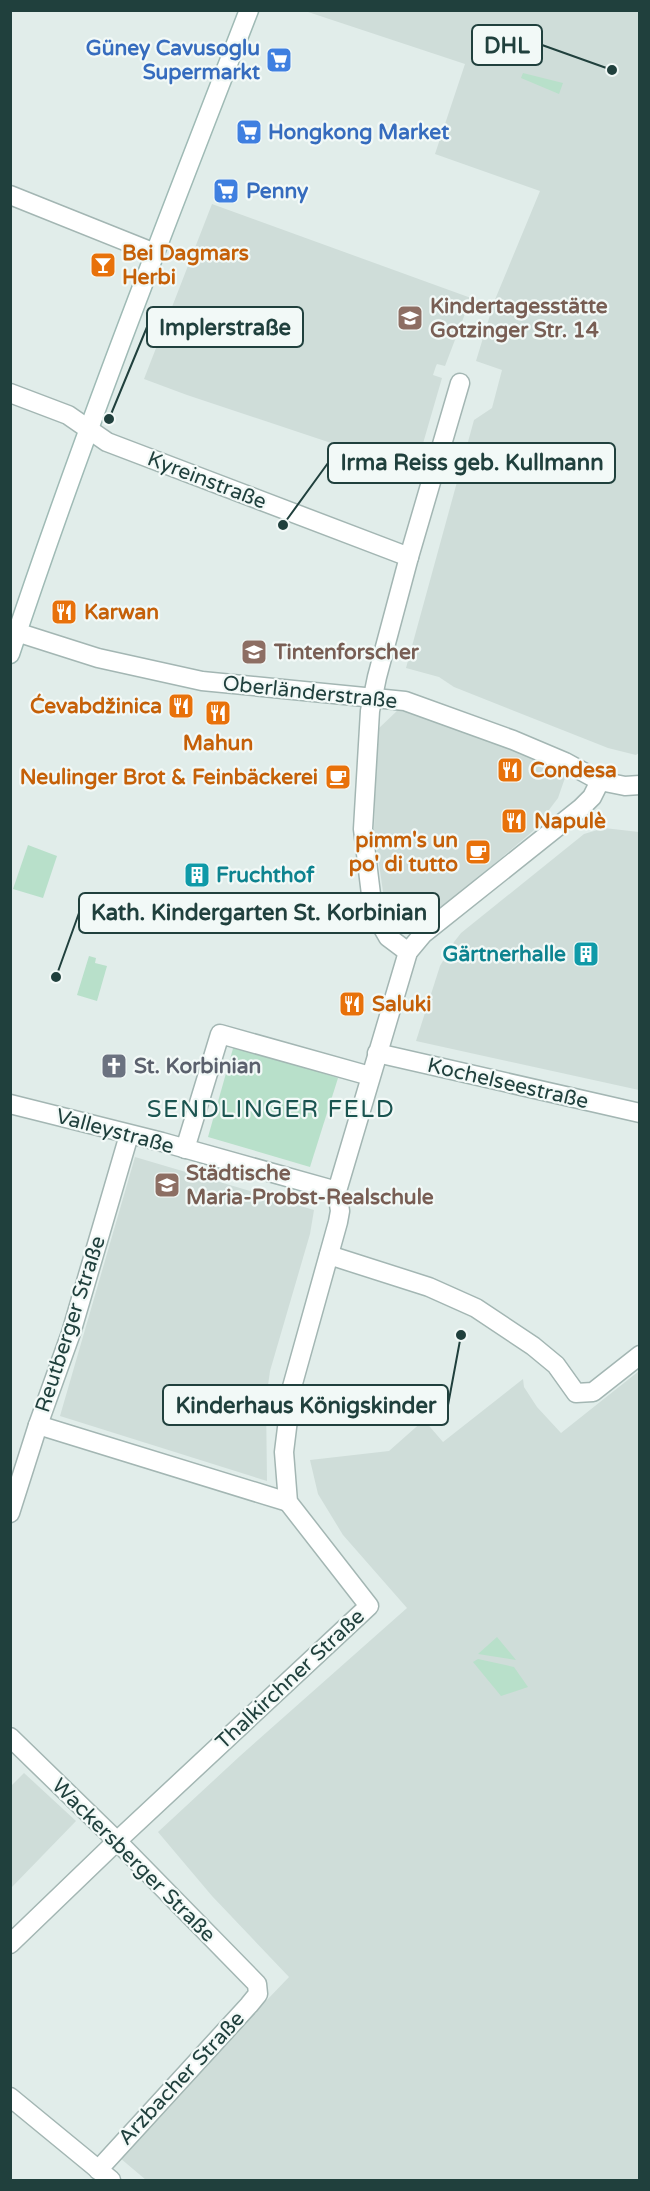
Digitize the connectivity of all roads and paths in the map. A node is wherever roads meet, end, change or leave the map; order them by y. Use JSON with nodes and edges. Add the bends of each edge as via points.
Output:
{"nodes":[{"id":1,"x":249,"y":10,"type":"edge"},
{"id":2,"x":10,"y":195,"type":"edge"},
{"id":3,"x":155,"y":254,"type":"junction"},
{"id":4,"x":460,"y":383,"type":"dead end"},
{"id":5,"x":10,"y":393,"type":"edge"},
{"id":6,"x":89,"y":430,"type":"junction"},
{"id":7,"x":409,"y":557,"type":"junction"},
{"id":8,"x":14,"y":632,"type":"edge"},
{"id":9,"x":10,"y":654,"type":"edge"},
{"id":10,"x":372,"y":697,"type":"junction"},
{"id":11,"x":600,"y":781,"type":"junction"},
{"id":12,"x":639,"y":785,"type":"edge"},
{"id":13,"x":408,"y":952,"type":"junction"},
{"id":14,"x":377,"y":1053,"type":"junction"},
{"id":15,"x":370,"y":1076,"type":"junction"},
{"id":16,"x":10,"y":1104,"type":"edge"},
{"id":17,"x":639,"y":1113,"type":"edge"},
{"id":18,"x":129,"y":1135,"type":"junction"},
{"id":19,"x":185,"y":1149,"type":"junction"},
{"id":20,"x":337,"y":1191,"type":"junction"},
{"id":21,"x":329,"y":1255,"type":"junction"},
{"id":22,"x":639,"y":1355,"type":"edge"},
{"id":23,"x":38,"y":1425,"type":"junction"},
{"id":24,"x":288,"y":1502,"type":"junction"},
{"id":25,"x":10,"y":1513,"type":"edge"},
{"id":26,"x":10,"y":1737,"type":"edge"},
{"id":27,"x":117,"y":1841,"type":"junction"},
{"id":28,"x":10,"y":1944,"type":"edge"},
{"id":29,"x":257,"y":1984,"type":"joint"},
{"id":30,"x":10,"y":2097,"type":"edge"},
{"id":31,"x":104,"y":2175,"type":"edge"}],
"edges":[{"from":1,"to":3,"type":"street"},
{"from":2,"to":3,"type":"street"},
{"from":3,"to":6,"type":"street"},
{"from":4,"to":7,"type":"street"},
{"from":5,"to":6,"type":"street","name":"Kyreinstraße","via":[[68,415]]},
{"from":6,"to":7,"type":"street","name":"Kyreinstraße","via":[[107,442]]},
{"from":6,"to":8,"type":"street"},
{"from":7,"to":10,"type":"street"},
{"from":8,"to":9,"type":"street"},
{"from":8,"to":10,"type":"street","name":"Oberländerstraße","via":[[98,658],[202,681]]},
{"from":10,"to":11,"type":"street","name":"Oberländerstraße","via":[[405,701],[442,713],[513,740]]},
{"from":10,"to":13,"type":"street","via":[[363,829],[373,911],[388,937]]},
{"from":11,"to":12,"type":"street"},
{"from":11,"to":13,"type":"street","via":[[581,808],[423,934]]},
{"from":13,"to":14,"type":"street"},
{"from":14,"to":15,"type":"street"},
{"from":14,"to":17,"type":"street","name":"Kochelseestraße"},
{"from":15,"to":19,"type":"street","via":[[220,1034]]},
{"from":15,"to":20,"type":"street"},
{"from":16,"to":18,"type":"street","name":"Valleystraße"},
{"from":18,"to":19,"type":"street","name":"Valleystraße"},
{"from":18,"to":23,"type":"street","name":"Reutberger Straße"},
{"from":19,"to":20,"type":"street","name":"Valleystraße"},
{"from":20,"to":21,"type":"street","via":[[340,1211]]},
{"from":21,"to":22,"type":"street","via":[[429,1287],[476,1308],[556,1365],[576,1393],[592,1392]]},
{"from":21,"to":24,"type":"street","via":[[288,1410],[284,1452]]},
{"from":23,"to":24,"type":"street"},
{"from":23,"to":25,"type":"street","name":"Reutberger Straße"},
{"from":24,"to":27,"type":"street","name":"Thalkirchner Straße","via":[[369,1606]]},
{"from":26,"to":27,"type":"street","name":"Wackersberger Straße"},
{"from":27,"to":28,"type":"street","name":"Thalkirchner Straße"},
{"from":27,"to":29,"type":"street","name":"Wackersberger Straße"},
{"from":29,"to":31,"type":"street","name":"Arzbacher Straße","via":[[258,1994]]},
{"from":30,"to":31,"type":"street"}]}
